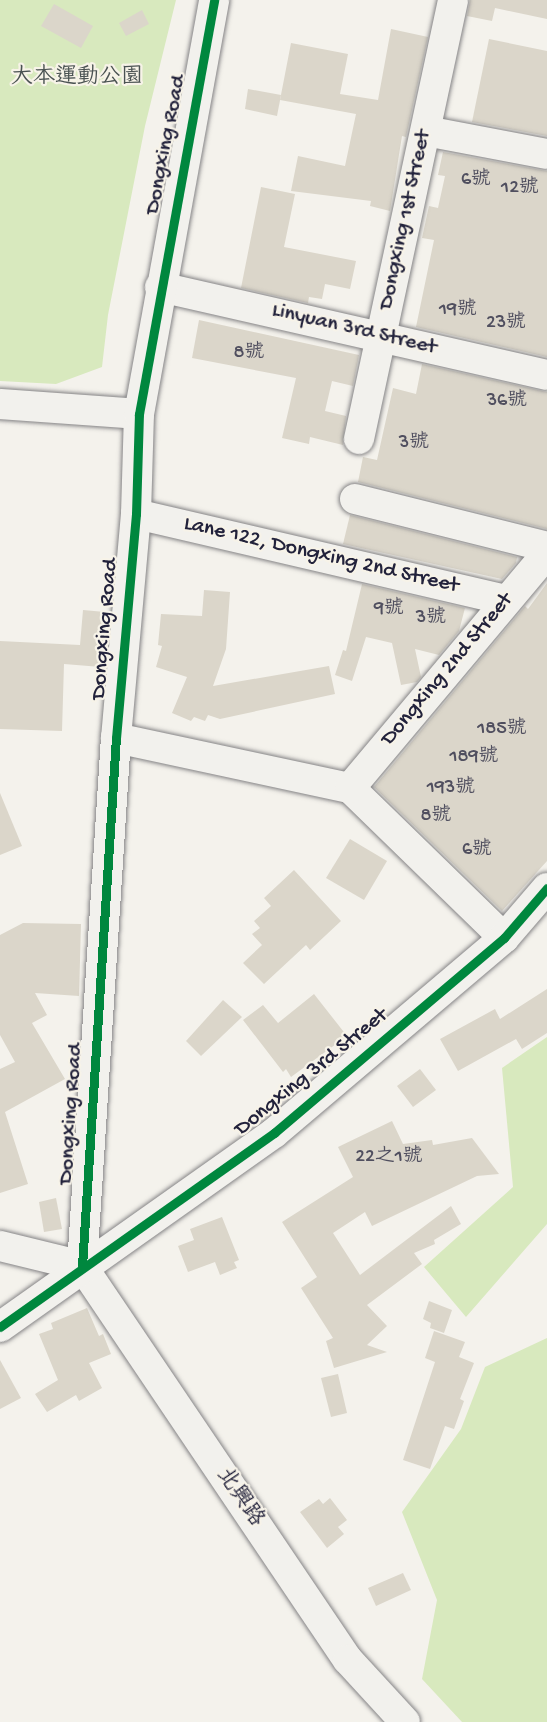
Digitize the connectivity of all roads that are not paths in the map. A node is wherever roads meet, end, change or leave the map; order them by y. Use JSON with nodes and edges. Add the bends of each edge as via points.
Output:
{"nodes":[{"id":1,"x":214,"y":0,"type":"edge"},
{"id":2,"x":453,"y":0,"type":"edge"},
{"id":3,"x":426,"y":131,"type":"junction"},
{"id":4,"x":547,"y":154,"type":"edge"},
{"id":5,"x":160,"y":287,"type":"junction"},
{"id":6,"x":381,"y":336,"type":"junction"},
{"id":7,"x":547,"y":375,"type":"edge"},
{"id":8,"x":0,"y":404,"type":"edge"},
{"id":9,"x":139,"y":414,"type":"junction"},
{"id":10,"x":359,"y":439,"type":"dead end"},
{"id":11,"x":355,"y":499,"type":"dead end"},
{"id":12,"x":136,"y":514,"type":"junction"},
{"id":13,"x":547,"y":547,"type":"edge"},
{"id":14,"x":547,"y":553,"type":"edge"},
{"id":15,"x":506,"y":600,"type":"junction"},
{"id":16,"x":116,"y":738,"type":"junction"},
{"id":17,"x":350,"y":788,"type":"junction"},
{"id":18,"x":547,"y":888,"type":"edge"},
{"id":19,"x":504,"y":938,"type":"junction"},
{"id":20,"x":0,"y":1246,"type":"edge"},
{"id":21,"x":82,"y":1266,"type":"junction"},
{"id":22,"x":0,"y":1327,"type":"edge"},
{"id":23,"x":405,"y":1722,"type":"edge"}],
"edges":[{"from":1,"to":5,"type":"street","name":"Dongxing Road"},
{"from":2,"to":3,"type":"street","name":"Dongxing 1st Street"},
{"from":3,"to":4,"type":"street"},
{"from":3,"to":6,"type":"street","name":"Dongxing 1st Street"},
{"from":5,"to":6,"type":"street","name":"Linyuan 3rd Street"},
{"from":5,"to":9,"type":"street","name":"Dongxing Road"},
{"from":6,"to":7,"type":"street","name":"Linyuan 3rd Street"},
{"from":6,"to":10,"type":"street","name":"Dongxing 1st Street"},
{"from":8,"to":9,"type":"street"},
{"from":9,"to":12,"type":"street","name":"Dongxing Road"},
{"from":11,"to":13,"type":"street"},
{"from":12,"to":15,"type":"street","name":"Lane 122, Dongxing 2nd Street"},
{"from":12,"to":16,"type":"street","name":"Dongxing Road"},
{"from":14,"to":15,"type":"street","name":"Dongxing 2nd Street"},
{"from":15,"to":17,"type":"street","name":"Dongxing 2nd Street"},
{"from":16,"to":17,"type":"street"},
{"from":16,"to":21,"type":"street","name":"Dongxing Road"},
{"from":17,"to":19,"type":"street"},
{"from":18,"to":19,"type":"street","name":"Dongxing 3rd Street"},
{"from":19,"to":21,"type":"street","name":"Dongxing 3rd Street","via":[[274,1133]]},
{"from":20,"to":21,"type":"street"},
{"from":21,"to":22,"type":"street","name":"Dongxing 3rd Street"},
{"from":21,"to":23,"type":"street","name":"北興路","via":[[348,1660]]}]}
